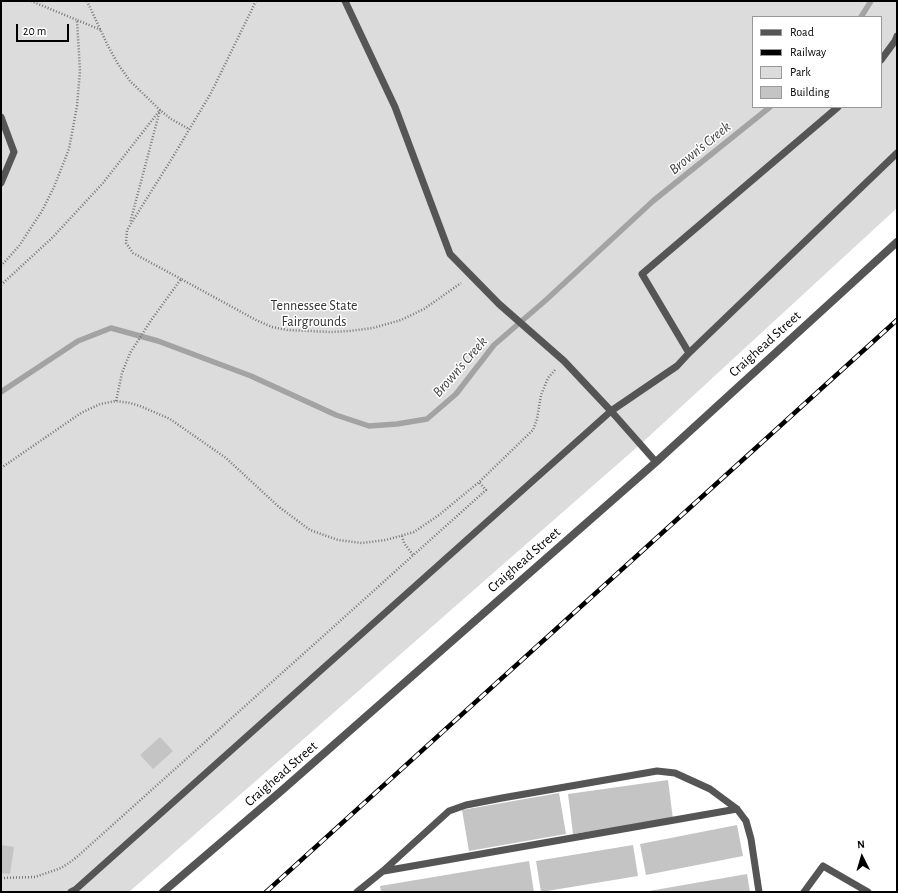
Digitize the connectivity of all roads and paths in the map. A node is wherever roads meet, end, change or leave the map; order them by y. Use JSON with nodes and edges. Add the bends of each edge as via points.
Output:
{"nodes":[{"id":1,"x":31,"y":1,"type":"edge"},
{"id":2,"x":87,"y":1,"type":"edge"},
{"id":3,"x":256,"y":1,"type":"edge"},
{"id":4,"x":345,"y":1,"type":"edge"},
{"id":5,"x":77,"y":20,"type":"junction"},
{"id":6,"x":101,"y":30,"type":"junction"},
{"id":7,"x":897,"y":36,"type":"edge"},
{"id":8,"x":882,"y":59,"type":"edge"},
{"id":9,"x":837,"y":108,"type":"edge"},
{"id":10,"x":160,"y":110,"type":"junction"},
{"id":11,"x":1,"y":117,"type":"edge"},
{"id":12,"x":189,"y":130,"type":"junction"},
{"id":13,"x":897,"y":153,"type":"edge"},
{"id":14,"x":1,"y":183,"type":"edge"},
{"id":15,"x":130,"y":223,"type":"junction"},
{"id":16,"x":897,"y":242,"type":"edge"},
{"id":17,"x":1,"y":266,"type":"edge"},
{"id":18,"x":470,"y":276,"type":"junction"},
{"id":19,"x":181,"y":279,"type":"junction"},
{"id":20,"x":1,"y":285,"type":"edge"},
{"id":21,"x":689,"y":353,"type":"junction"},
{"id":22,"x":564,"y":361,"type":"junction"},
{"id":23,"x":116,"y":401,"type":"junction"},
{"id":24,"x":610,"y":411,"type":"junction"},
{"id":25,"x":656,"y":462,"type":"junction"},
{"id":26,"x":1,"y":468,"type":"edge"},
{"id":27,"x":479,"y":482,"type":"junction"},
{"id":28,"x":402,"y":536,"type":"junction"},
{"id":29,"x":413,"y":556,"type":"junction"},
{"id":30,"x":737,"y":809,"type":"junction"},
{"id":31,"x":383,"y":871,"type":"junction"},
{"id":32,"x":1,"y":878,"type":"edge"},
{"id":33,"x":71,"y":892,"type":"edge"},
{"id":34,"x":163,"y":892,"type":"edge"},
{"id":35,"x":357,"y":892,"type":"edge"},
{"id":36,"x":759,"y":892,"type":"edge"},
{"id":37,"x":804,"y":892,"type":"edge"},
{"id":38,"x":868,"y":892,"type":"edge"}],
"edges":[{"from":1,"to":5,"type":"path"},
{"from":2,"to":6,"type":"path"},
{"from":3,"to":12,"type":"path","via":[[211,93]]},
{"from":4,"to":18,"type":"lane","via":[[395,107],[450,254]]},
{"from":5,"to":6,"type":"path"},
{"from":5,"to":17,"type":"path","via":[[80,71],[77,106],[68,149],[42,211],[19,246]]},
{"from":6,"to":10,"type":"path","via":[[118,64],[130,81]]},
{"from":7,"to":8,"type":"lane"},
{"from":9,"to":21,"type":"lane","via":[[642,274]]},
{"from":10,"to":12,"type":"path"},
{"from":10,"to":15,"type":"path"},
{"from":10,"to":20,"type":"path","via":[[103,183],[53,237]]},
{"from":11,"to":14,"type":"lane","via":[[14,152]]},
{"from":12,"to":15,"type":"path"},
{"from":13,"to":21,"type":"lane"},
{"from":15,"to":19,"type":"path","via":[[126,243],[133,253]]},
{"from":16,"to":25,"type":"street","name":"Craighead Street"},
{"from":18,"to":19,"type":"path","via":[[411,316],[373,328],[331,332],[272,327]]},
{"from":18,"to":22,"type":"lane"},
{"from":19,"to":23,"type":"path","via":[[130,353],[122,373]]},
{"from":21,"to":24,"type":"lane","via":[[677,366]]},
{"from":22,"to":24,"type":"lane"},
{"from":22,"to":27,"type":"path","via":[[548,378],[541,395],[533,430]]},
{"from":23,"to":26,"type":"path","via":[[100,404],[81,413]]},
{"from":23,"to":28,"type":"path","via":[[140,406],[170,419],[226,458],[279,507],[310,530],[338,540],[362,543]]},
{"from":24,"to":25,"type":"lane"},
{"from":24,"to":33,"type":"lane"},
{"from":25,"to":34,"type":"street","name":"Craighead Street"},
{"from":27,"to":28,"type":"path","via":[[439,516],[414,532]]},
{"from":27,"to":29,"type":"path","via":[[486,490]]},
{"from":28,"to":29,"type":"path"},
{"from":29,"to":32,"type":"path","via":[[70,863],[48,874],[35,877]]},
{"from":30,"to":31,"type":"lane"},
{"from":30,"to":31,"type":"lane","via":[[710,790],[675,773],[657,771],[510,796],[466,805],[449,812]]},
{"from":30,"to":36,"type":"lane","via":[[746,821],[751,839]]},
{"from":31,"to":35,"type":"lane"},
{"from":37,"to":38,"type":"lane","via":[[823,866]]}]}
